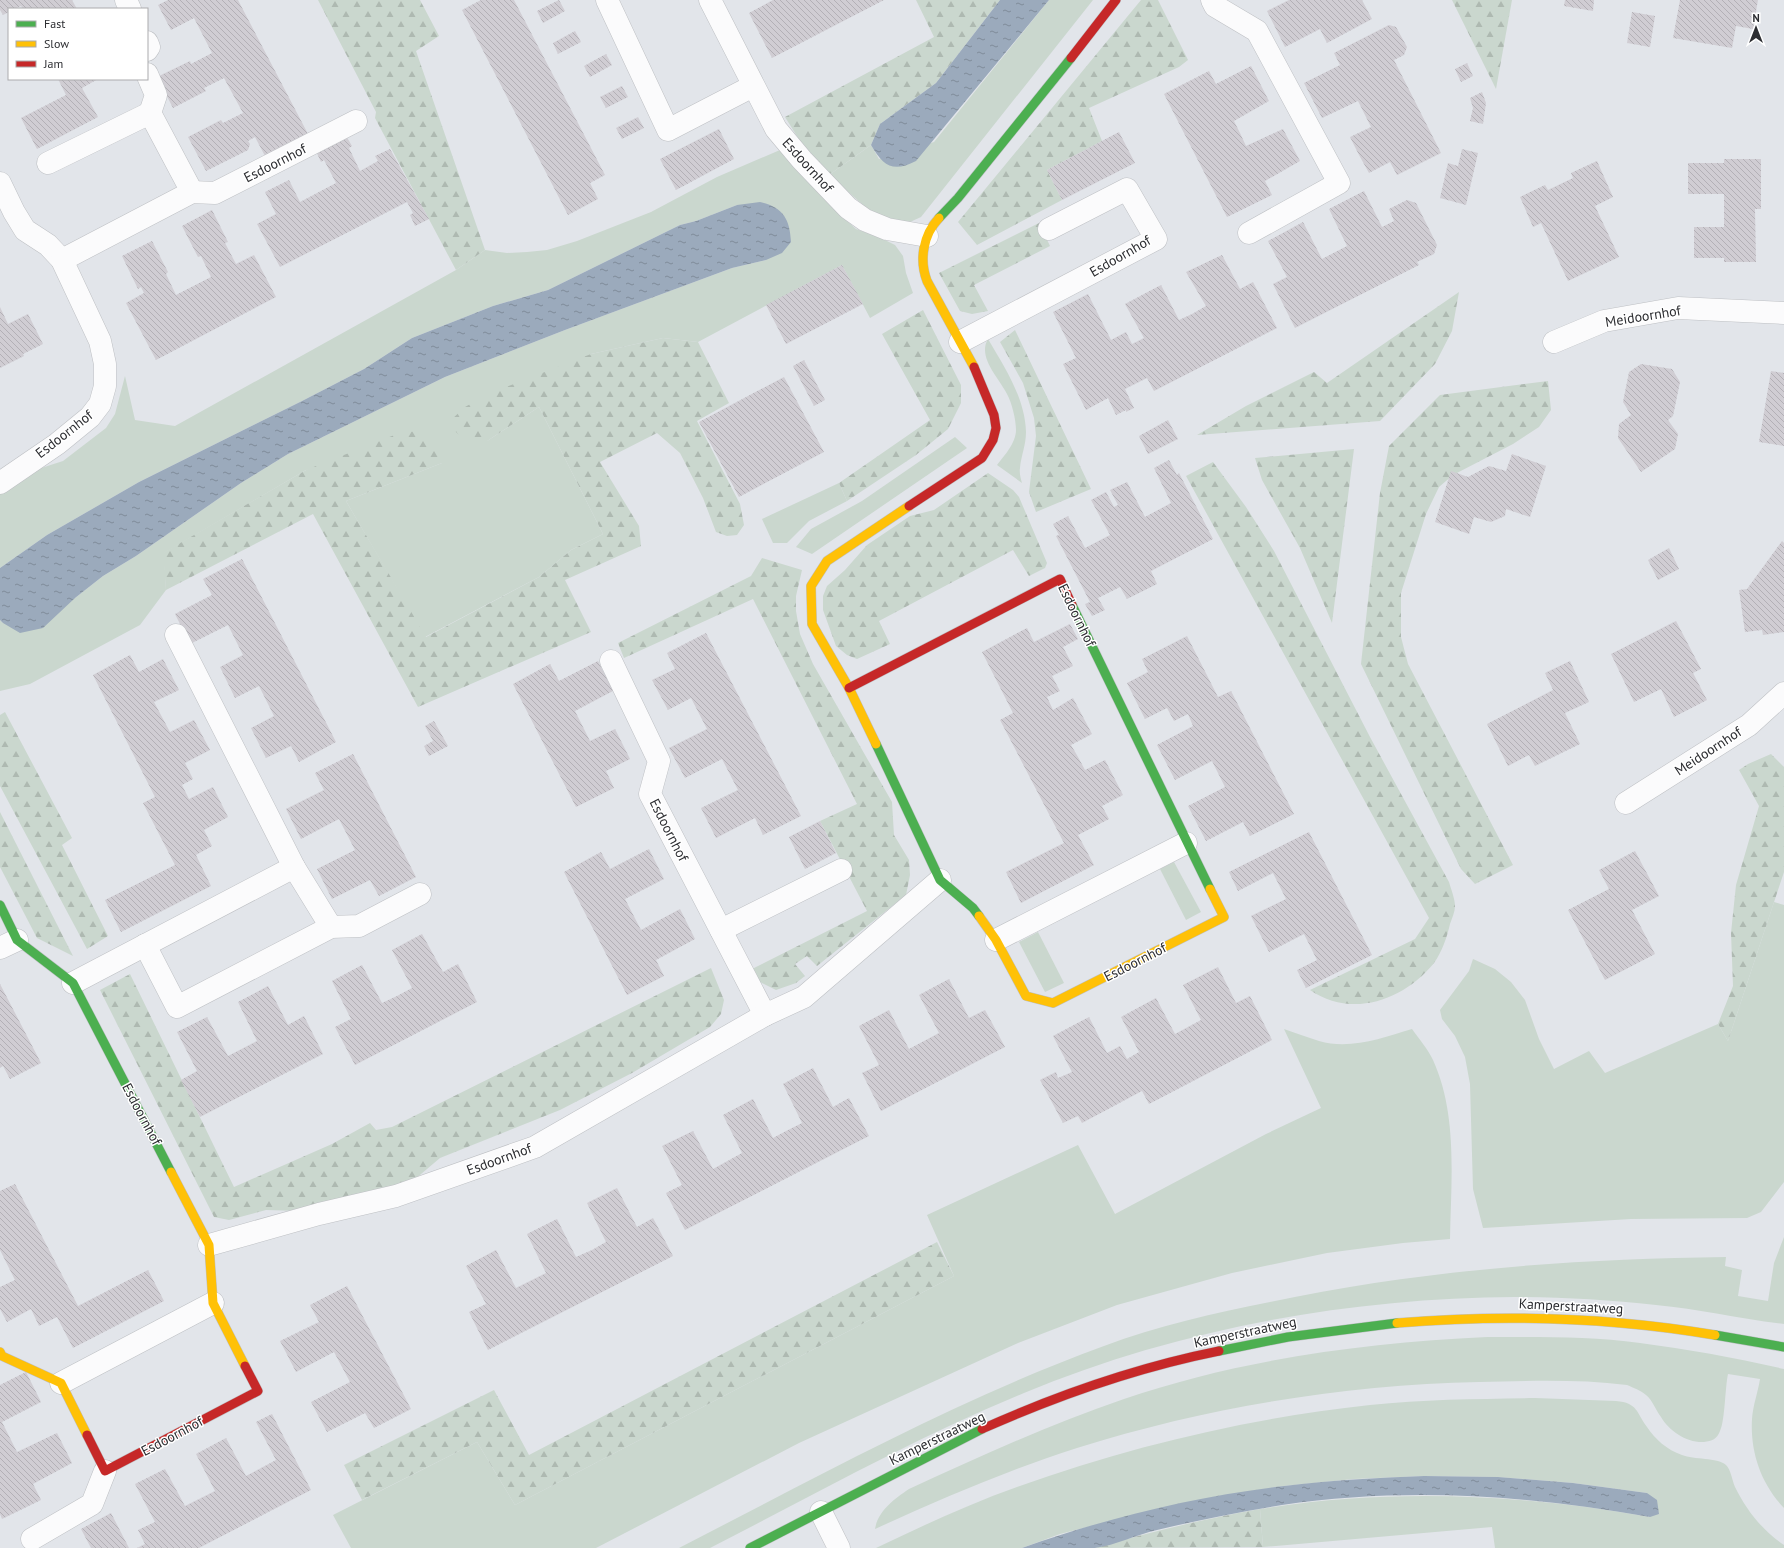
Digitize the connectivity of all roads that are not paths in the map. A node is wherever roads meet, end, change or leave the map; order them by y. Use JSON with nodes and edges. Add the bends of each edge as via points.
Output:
{"nodes":[{"id":1,"x":710,"y":0,"type":"edge"},
{"id":2,"x":1116,"y":0,"type":"edge"},
{"id":3,"x":1212,"y":0,"type":"edge"},
{"id":4,"x":611,"y":1,"type":"edge"},
{"id":5,"x":148,"y":76,"type":"edge"},
{"id":6,"x":753,"y":86,"type":"junction"},
{"id":7,"x":150,"y":113,"type":"junction"},
{"id":8,"x":356,"y":121,"type":"dead end"},
{"id":9,"x":48,"y":163,"type":"dead end"},
{"id":10,"x":0,"y":184,"type":"edge"},
{"id":11,"x":192,"y":192,"type":"junction"},
{"id":12,"x":7,"y":216,"type":"edge"},
{"id":13,"x":1049,"y":229,"type":"dead end"},
{"id":14,"x":1249,"y":233,"type":"dead end"},
{"id":15,"x":927,"y":236,"type":"junction"},
{"id":16,"x":62,"y":260,"type":"junction"},
{"id":17,"x":1784,"y":313,"type":"edge"},
{"id":18,"x":960,"y":342,"type":"junction"},
{"id":19,"x":1554,"y":342,"type":"dead end"},
{"id":20,"x":0,"y":483,"type":"edge"},
{"id":21,"x":176,"y":635,"type":"dead end"},
{"id":22,"x":611,"y":661,"type":"dead end"},
{"id":23,"x":849,"y":688,"type":"junction"},
{"id":24,"x":1784,"y":693,"type":"edge"},
{"id":25,"x":1626,"y":803,"type":"dead end"},
{"id":26,"x":1186,"y":843,"type":"junction"},
{"id":27,"x":294,"y":867,"type":"junction"},
{"id":28,"x":841,"y":870,"type":"dead end"},
{"id":29,"x":940,"y":880,"type":"junction"},
{"id":30,"x":420,"y":894,"type":"dead end"},
{"id":31,"x":0,"y":905,"type":"edge"},
{"id":32,"x":331,"y":927,"type":"junction"},
{"id":33,"x":721,"y":930,"type":"junction"},
{"id":34,"x":996,"y":940,"type":"junction"},
{"id":35,"x":8,"y":944,"type":"edge"},
{"id":36,"x":144,"y":946,"type":"junction"},
{"id":37,"x":73,"y":983,"type":"junction"},
{"id":38,"x":765,"y":1015,"type":"junction"},
{"id":39,"x":209,"y":1245,"type":"junction"},
{"id":40,"x":213,"y":1304,"type":"junction"},
{"id":41,"x":1784,"y":1347,"type":"edge"},
{"id":42,"x":0,"y":1352,"type":"edge"},
{"id":43,"x":61,"y":1383,"type":"junction"},
{"id":44,"x":105,"y":1471,"type":"junction"},
{"id":45,"x":820,"y":1512,"type":"junction"},
{"id":46,"x":32,"y":1539,"type":"dead end"},
{"id":47,"x":750,"y":1548,"type":"edge"},
{"id":48,"x":839,"y":1548,"type":"edge"}],
"edges":[{"from":1,"to":6,"type":"street","name":"Esdoornhof"},
{"from":2,"to":15,"type":"street","name":"Esdoornhof","via":[[958,198],[935,222]]},
{"from":3,"to":14,"type":"street","via":[[1215,6],[1257,32],[1339,183]]},
{"from":4,"to":6,"type":"street","via":[[668,130]]},
{"from":5,"to":7,"type":"street","via":[[156,95]]},
{"from":6,"to":15,"type":"street","name":"Esdoornhof","via":[[776,128],[802,160],[848,208],[865,220],[887,229]]},
{"from":7,"to":9,"type":"street"},
{"from":7,"to":11,"type":"street"},
{"from":8,"to":11,"type":"street","name":"Esdoornhof","via":[[215,194]]},
{"from":10,"to":12,"type":"street","name":"Esdoornhof"},
{"from":11,"to":16,"type":"street"},
{"from":12,"to":16,"type":"street","name":"Esdoornhof","via":[[48,245]]},
{"from":13,"to":18,"type":"street","name":"Esdoornhof","via":[[1127,189],[1156,239]]},
{"from":15,"to":18,"type":"street","name":"Esdoornhof","via":[[922,258],[923,270]]},
{"from":16,"to":20,"type":"street","name":"Esdoornhof","via":[[100,341],[105,364],[100,404],[90,417],[56,444]]},
{"from":17,"to":19,"type":"street","name":"Meidoornhof","via":[[1678,308],[1604,321]]},
{"from":18,"to":23,"type":"street","name":"Esdoornhof","via":[[995,412],[996,428],[992,443],[982,458],[827,561],[810,586],[812,624]]},
{"from":21,"to":27,"type":"street"},
{"from":22,"to":33,"type":"street","name":"Esdoornhof","via":[[659,761],[650,794]]},
{"from":23,"to":26,"type":"street","name":"Esdoornhof","via":[[1060,579]]},
{"from":23,"to":29,"type":"street","name":"Esdoornhof"},
{"from":24,"to":25,"type":"street","name":"Meidoornhof","via":[[1749,725]]},
{"from":26,"to":34,"type":"street"},
{"from":26,"to":34,"type":"street","name":"Esdoornhof","via":[[1224,917],[1053,1003],[1026,996]]},
{"from":27,"to":32,"type":"street"},
{"from":27,"to":36,"type":"street"},
{"from":28,"to":33,"type":"street"},
{"from":29,"to":34,"type":"street","name":"Esdoornhof","via":[[974,908]]},
{"from":29,"to":38,"type":"street","name":"Esdoornhof","via":[[804,996]]},
{"from":30,"to":32,"type":"street","via":[[359,926]]},
{"from":31,"to":35,"type":"street","name":"Esdoornhof"},
{"from":32,"to":36,"type":"street","via":[[177,1007]]},
{"from":33,"to":38,"type":"street","name":"Esdoornhof"},
{"from":35,"to":37,"type":"street","name":"Esdoornhof"},
{"from":36,"to":37,"type":"street"},
{"from":37,"to":39,"type":"street","name":"Esdoornhof"},
{"from":38,"to":39,"type":"street","name":"Esdoornhof","via":[[535,1147],[396,1196],[319,1214]]},
{"from":39,"to":40,"type":"street","name":"Esdoornhof"},
{"from":40,"to":43,"type":"street"},
{"from":40,"to":44,"type":"street","name":"Esdoornhof","via":[[258,1391]]},
{"from":41,"to":45,"type":"street","name":"Kamperstraatweg","via":[[1674,1327],[1522,1317],[1370,1324],[1292,1335],[1216,1351],[1141,1371],[1066,1396],[990,1426]]},
{"from":42,"to":43,"type":"street","via":[[2,1356]]},
{"from":43,"to":44,"type":"street"},
{"from":44,"to":46,"type":"street","via":[[92,1504]]},
{"from":45,"to":47,"type":"street","name":"Kamperstraatweg"},
{"from":45,"to":48,"type":"street"}]}
